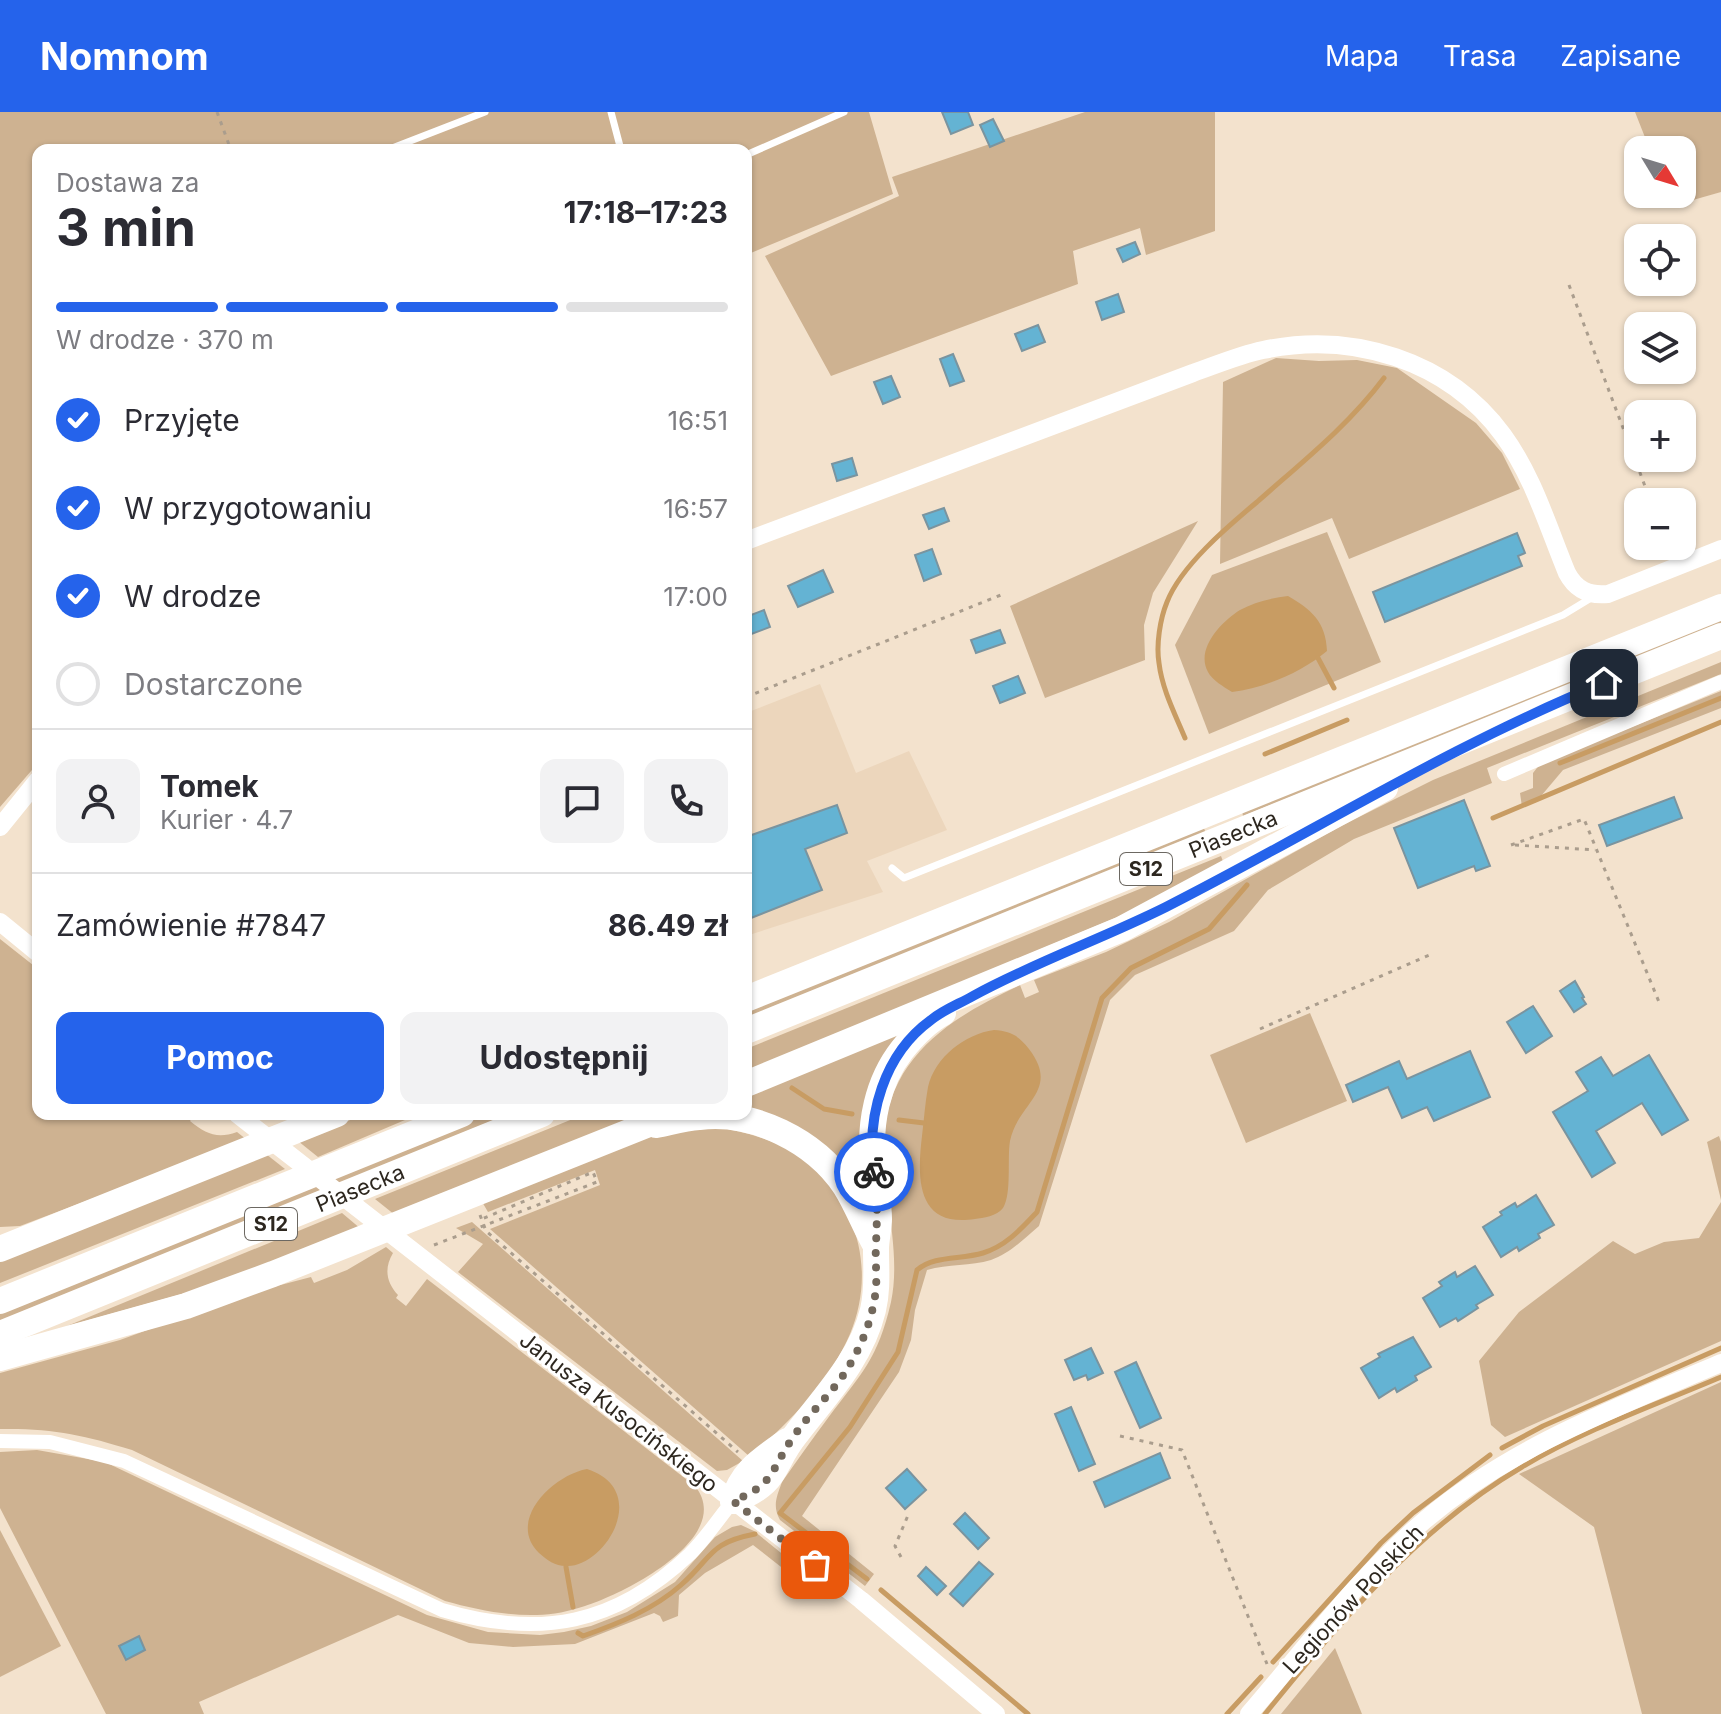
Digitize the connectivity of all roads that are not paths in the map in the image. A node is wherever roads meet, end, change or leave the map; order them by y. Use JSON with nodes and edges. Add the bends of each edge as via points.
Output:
{"nodes":[{"id":1,"x":485,"y":112,"type":"edge"},
{"id":2,"x":611,"y":112,"type":"edge"},
{"id":3,"x":844,"y":112,"type":"edge"},
{"id":4,"x":402,"y":144,"type":"edge"},
{"id":5,"x":619,"y":144,"type":"edge"},
{"id":6,"x":752,"y":152,"type":"edge"},
{"id":7,"x":752,"y":539,"type":"edge"},
{"id":8,"x":1721,"y":549,"type":"edge"},
{"id":9,"x":1594,"y":595,"type":"junction"},
{"id":10,"x":1721,"y":607,"type":"edge"},
{"id":11,"x":1721,"y":636,"type":"edge"},
{"id":12,"x":1721,"y":682,"type":"edge"},
{"id":13,"x":1545,"y":707,"type":"junction"},
{"id":14,"x":1504,"y":774,"type":"dead end"},
{"id":15,"x":32,"y":787,"type":"edge"},
{"id":16,"x":0,"y":827,"type":"edge"},
{"id":17,"x":892,"y":868,"type":"dead end"},
{"id":18,"x":0,"y":922,"type":"edge"},
{"id":19,"x":876,"y":947,"type":"junction"},
{"id":20,"x":32,"y":948,"type":"edge"},
{"id":21,"x":1012,"y":974,"type":"junction"},
{"id":22,"x":752,"y":978,"type":"edge"},
{"id":23,"x":752,"y":997,"type":"edge"},
{"id":24,"x":752,"y":1029,"type":"edge"},
{"id":25,"x":752,"y":1082,"type":"edge"},
{"id":26,"x":245,"y":1120,"type":"edge"},
{"id":27,"x":322,"y":1120,"type":"edge"},
{"id":28,"x":447,"y":1120,"type":"edge"},
{"id":29,"x":527,"y":1120,"type":"edge"},
{"id":30,"x":660,"y":1120,"type":"edge"},
{"id":31,"x":681,"y":1120,"type":"edge"},
{"id":32,"x":741,"y":1120,"type":"edge"},
{"id":33,"x":641,"y":1128,"type":"junction"},
{"id":34,"x":46,"y":1230,"type":"junction"},
{"id":35,"x":0,"y":1237,"type":"edge"},
{"id":36,"x":876,"y":1246,"type":"junction"},
{"id":37,"x":0,"y":1249,"type":"edge"},
{"id":38,"x":0,"y":1301,"type":"edge"},
{"id":39,"x":0,"y":1334,"type":"edge"},
{"id":40,"x":0,"y":1358,"type":"edge"},
{"id":41,"x":1721,"y":1363,"type":"edge"},
{"id":42,"x":793,"y":1437,"type":"junction"},
{"id":43,"x":0,"y":1441,"type":"edge"},
{"id":44,"x":733,"y":1501,"type":"junction"},
{"id":45,"x":996,"y":1714,"type":"edge"},
{"id":46,"x":1249,"y":1714,"type":"edge"}],
"edges":[{"from":1,"to":4,"type":"lane"},
{"from":2,"to":5,"type":"lane"},
{"from":3,"to":6,"type":"lane"},
{"from":7,"to":9,"type":"street","via":[[1249,354],[1290,345],[1335,345],[1408,361],[1462,392],[1486,414],[1519,460],[1572,581]]},
{"from":8,"to":9,"type":"street"},
{"from":9,"to":17,"type":"lane","via":[[1563,615],[904,878]]},
{"from":10,"to":19,"type":"highway","name":"Piasecka","number":"S12"},
{"from":11,"to":13,"type":"highway","name":"Piasecka","number":"S12"},
{"from":12,"to":14,"type":"street"},
{"from":13,"to":21,"type":"highway","via":[[1122,929]]},
{"from":13,"to":24,"type":"highway","name":"Piasecka","number":"S12"},
{"from":15,"to":16,"type":"street"},
{"from":18,"to":20,"type":"street"},
{"from":19,"to":22,"type":"highway"},
{"from":19,"to":23,"type":"highway","name":"Piasecka","number":"S12"},
{"from":21,"to":25,"type":"highway"},
{"from":21,"to":36,"type":"highway","via":[[930,1020],[885,1076],[872,1145],[879,1219]]},
{"from":26,"to":44,"type":"street","name":"Janusza Kusocińskiego"},
{"from":27,"to":34,"type":"highway"},
{"from":28,"to":38,"type":"highway","name":"Piasecka","number":"S12"},
{"from":29,"to":39,"type":"highway","name":"Piasecka","number":"S12"},
{"from":30,"to":33,"type":"highway"},
{"from":31,"to":33,"type":"highway"},
{"from":32,"to":36,"type":"highway","via":[[778,1131],[834,1171]]},
{"from":33,"to":40,"type":"highway","via":[[186,1306]]},
{"from":34,"to":35,"type":"highway"},
{"from":34,"to":37,"type":"highway"},
{"from":36,"to":42,"type":"highway","via":[[873,1309],[860,1345]]},
{"from":41,"to":46,"type":"street","name":"Legionów Polskich","via":[[1561,1433],[1469,1486],[1396,1547]]},
{"from":42,"to":44,"type":"highway","via":[[753,1466]]},
{"from":42,"to":44,"type":"highway","via":[[768,1481]]},
{"from":43,"to":44,"type":"street","via":[[50,1442],[124,1461],[442,1610],[510,1625],[582,1619],[632,1596],[692,1552]]},
{"from":44,"to":45,"type":"street","name":"Janusza Kusocińskiego"}]}
